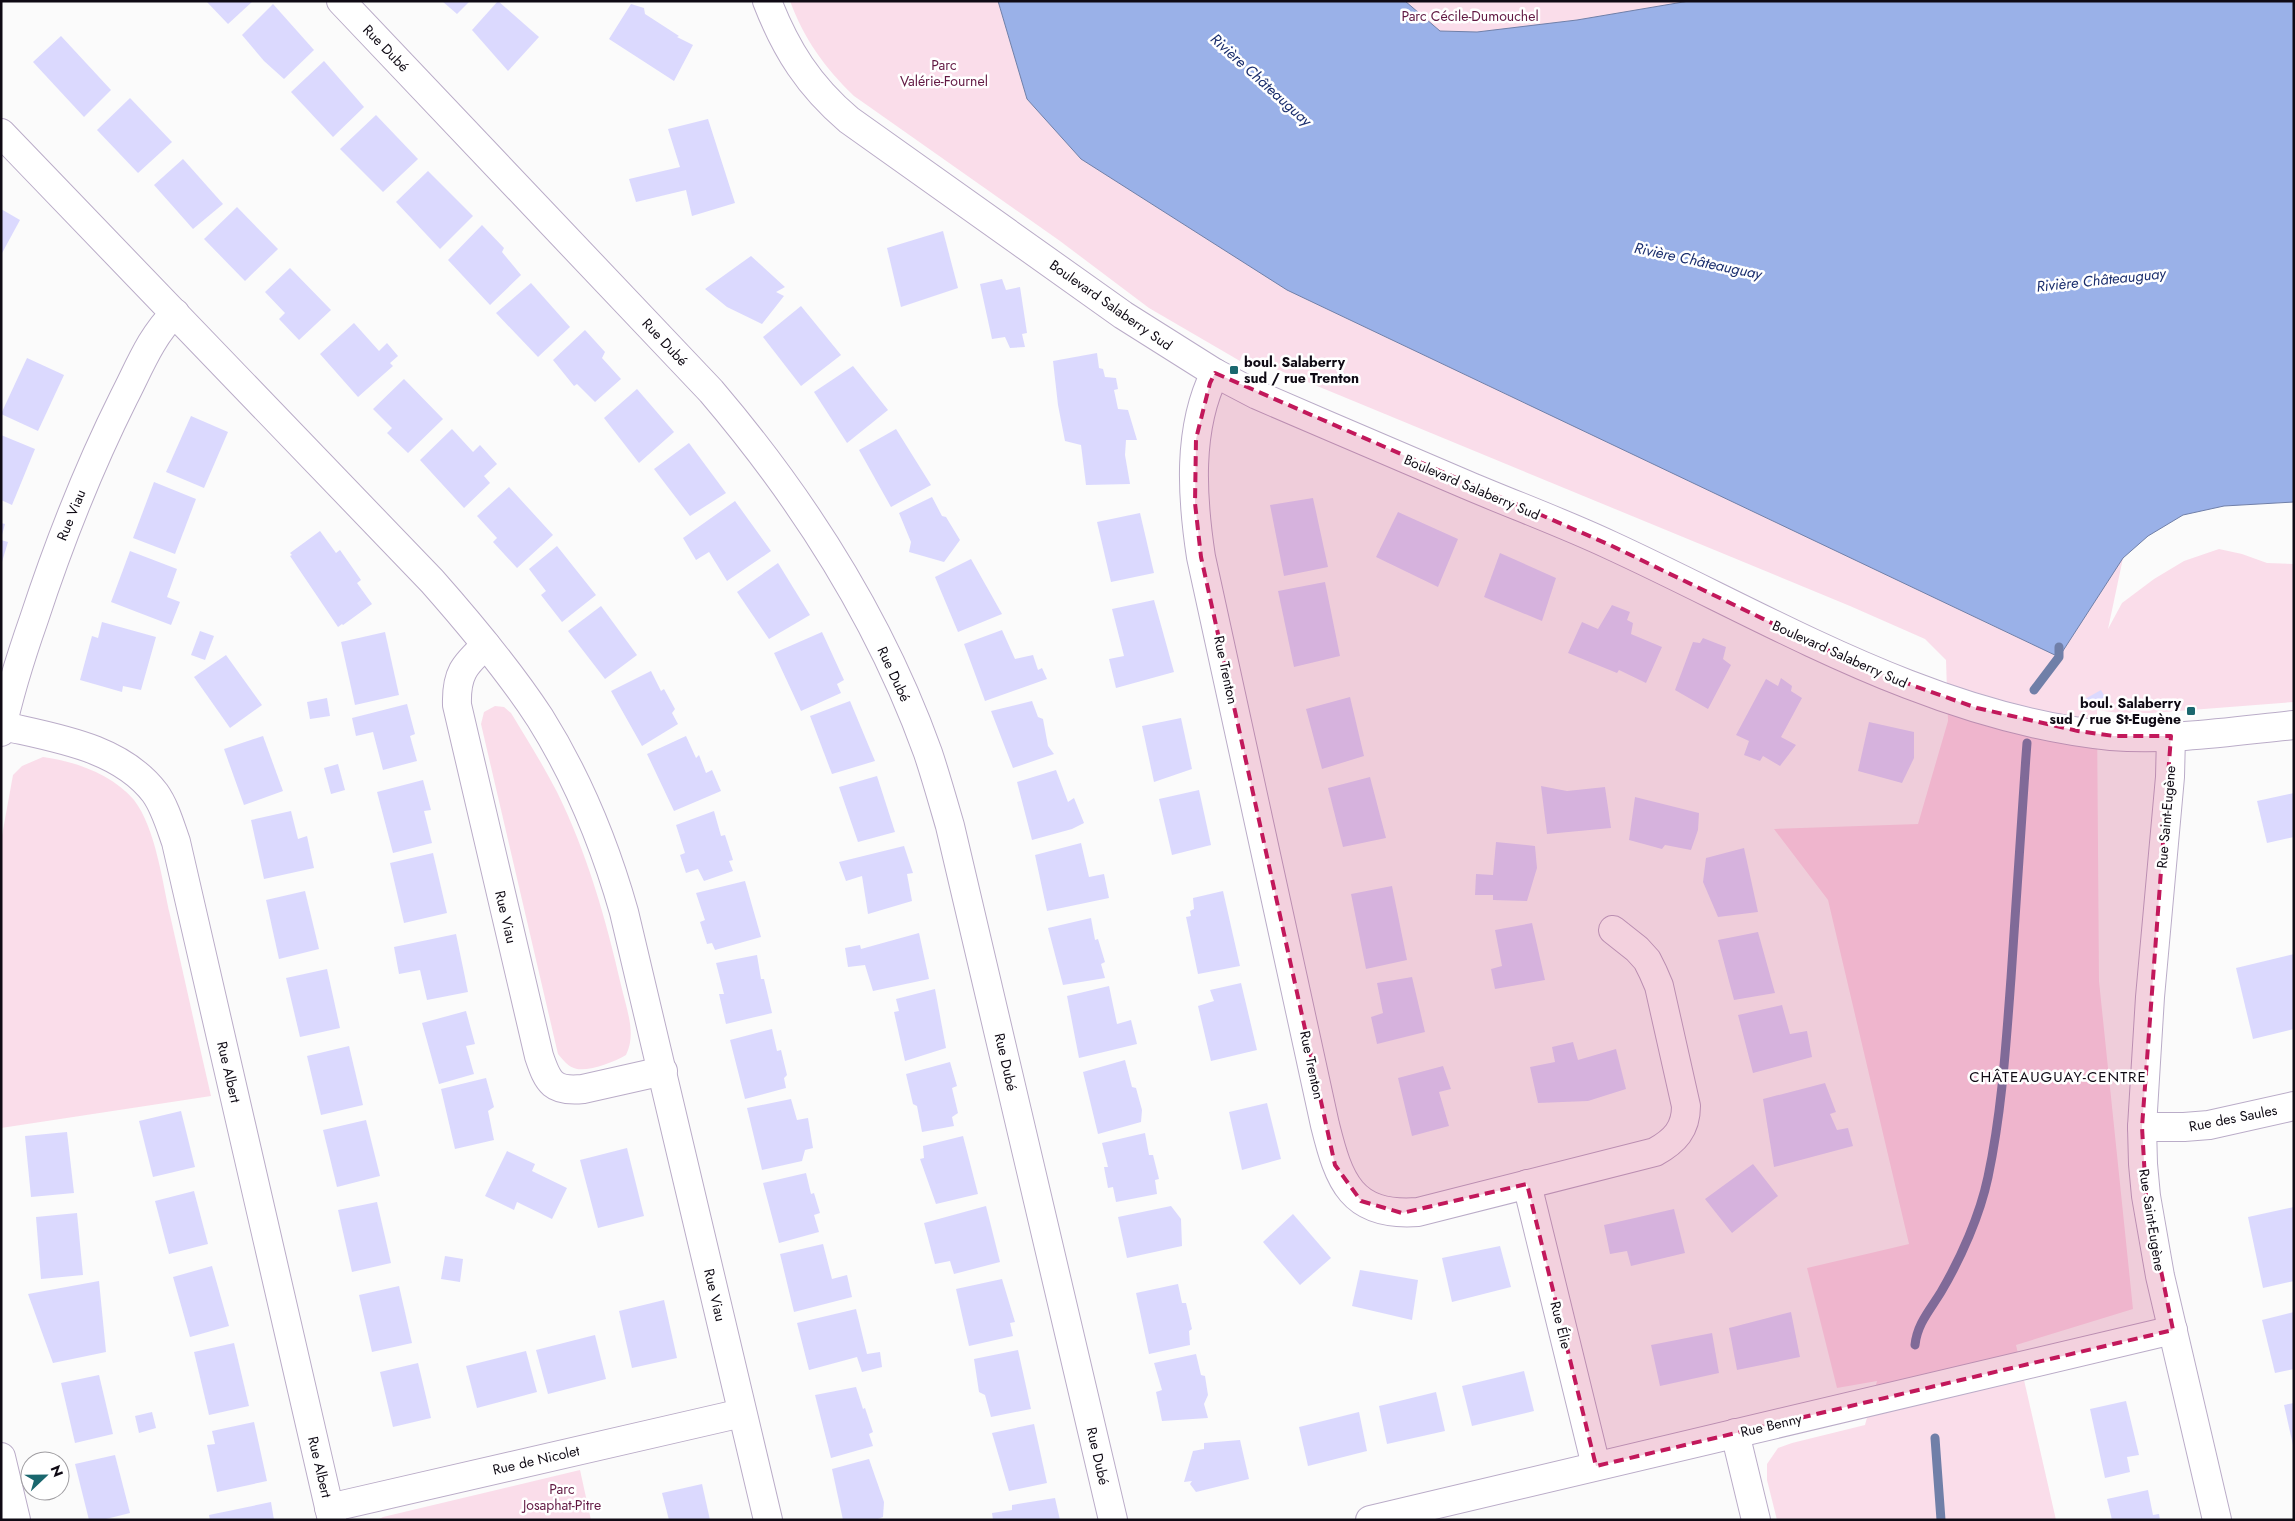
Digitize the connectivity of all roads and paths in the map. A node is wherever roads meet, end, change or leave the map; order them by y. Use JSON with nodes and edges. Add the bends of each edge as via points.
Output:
{"nodes":[{"id":1,"x":341,"y":1,"type":"edge"},
{"id":2,"x":768,"y":1,"type":"edge"},
{"id":3,"x":1,"y":133,"type":"edge"},
{"id":4,"x":175,"y":313,"type":"junction"},
{"id":5,"x":1215,"y":373,"type":"junction"},
{"id":6,"x":486,"y":645,"type":"junction"},
{"id":7,"x":2294,"y":725,"type":"edge"},
{"id":8,"x":2,"y":729,"type":"edge"},
{"id":9,"x":2171,"y":736,"type":"junction"},
{"id":10,"x":1613,"y":930,"type":"dead end"},
{"id":11,"x":663,"y":1070,"type":"junction"},
{"id":12,"x":2294,"y":1106,"type":"edge"},
{"id":13,"x":2142,"y":1126,"type":"junction"},
{"id":14,"x":1527,"y":1184,"type":"junction"},
{"id":15,"x":2173,"y":1330,"type":"junction"},
{"id":16,"x":742,"y":1413,"type":"junction"},
{"id":17,"x":1735,"y":1433,"type":"junction"},
{"id":18,"x":1,"y":1457,"type":"edge"},
{"id":19,"x":1596,"y":1466,"type":"junction"},
{"id":20,"x":330,"y":1514,"type":"edge"},
{"id":21,"x":16,"y":1520,"type":"edge"},
{"id":22,"x":768,"y":1520,"type":"edge"},
{"id":23,"x":1112,"y":1520,"type":"edge"},
{"id":24,"x":1370,"y":1520,"type":"edge"},
{"id":25,"x":1756,"y":1520,"type":"edge"},
{"id":26,"x":2217,"y":1520,"type":"edge"}],
"edges":[{"from":1,"to":23,"type":"street","name":"Rue Dubé","via":[[680,357],[738,423],[817,530],[878,640],[928,754],[962,870]]},
{"from":2,"to":5,"type":"street","name":"Boulevard Salaberry Sud","via":[[780,32],[804,73],[817,91],[848,120],[1123,315]]},
{"from":3,"to":4,"type":"street","name":"Rue Viau"},
{"from":4,"to":6,"type":"street","name":"Rue Viau","via":[[432,581]]},
{"from":4,"to":8,"type":"street","name":"Rue Viau","via":[[162,326],[147,351],[84,481],[43,592]]},
{"from":5,"to":9,"type":"street","name":"Boulevard Salaberry Sud","via":[[1358,439],[1610,545],[1832,652],[1914,686],[1978,708],[2078,731],[2114,736]]},
{"from":5,"to":14,"type":"street","name":"Rue Trenton","via":[[1204,400],[1196,439],[1195,503],[1199,542],[1336,1165],[1342,1179],[1361,1201],[1387,1212],[1418,1212]]},
{"from":6,"to":11,"type":"street","name":"Rue Viau","via":[[517,685],[555,744],[605,852],[624,912]]},
{"from":6,"to":11,"type":"street","name":"Rue Viau","via":[[463,668],[457,690],[458,705],[544,1070],[559,1089],[570,1090]]},
{"from":7,"to":9,"type":"street","name":"Boulevard Salaberry Sud"},
{"from":8,"to":20,"type":"street","name":"Rue Albert","via":[[74,744],[117,761],[154,792],[165,810],[176,842]]},
{"from":9,"to":13,"type":"street","name":"Rue Saint-Eugène"},
{"from":10,"to":14,"type":"street","name":"Rue Trenton","via":[[1647,960],[1659,986],[1684,1094],[1686,1117],[1682,1129],[1676,1138],[1655,1152]]},
{"from":11,"to":16,"type":"street","name":"Rue Viau"},
{"from":12,"to":13,"type":"street","name":"Rue des Saules","via":[[2209,1125]]},
{"from":13,"to":15,"type":"street","name":"Rue Saint-Eugène","via":[[2146,1196]]},
{"from":14,"to":19,"type":"street","name":"Rue Élie"},
{"from":15,"to":17,"type":"street","name":"Rue Benny"},
{"from":15,"to":26,"type":"street","name":"Rue Saint-Eugène"},
{"from":16,"to":20,"type":"street","name":"Rue de Nicolet"},
{"from":16,"to":22,"type":"street","name":"Rue Viau"},
{"from":17,"to":19,"type":"street","name":"Rue Benny"},
{"from":17,"to":25,"type":"street"},
{"from":18,"to":21,"type":"street"},
{"from":19,"to":24,"type":"street","name":"Rue Benny"}]}
